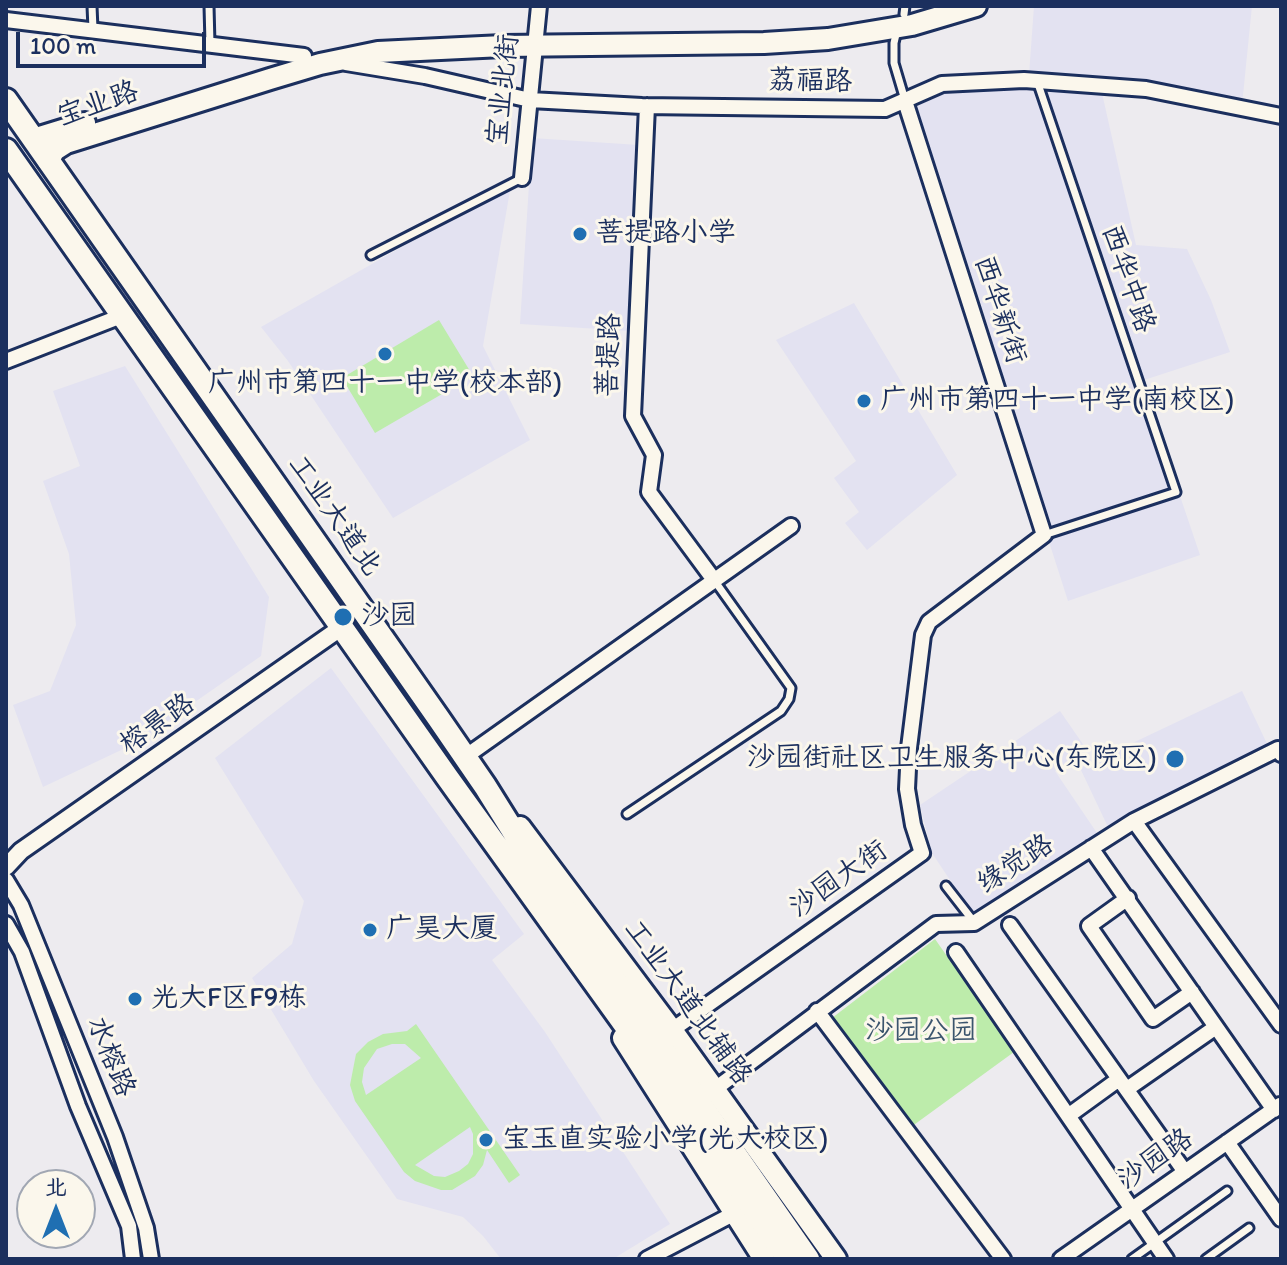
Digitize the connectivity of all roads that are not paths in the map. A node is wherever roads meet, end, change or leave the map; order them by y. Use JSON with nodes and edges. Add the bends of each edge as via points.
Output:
{"nodes":[{"id":1,"x":92,"y":6,"type":"edge"},
{"id":2,"x":209,"y":6,"type":"edge"},
{"id":3,"x":539,"y":6,"type":"edge"},
{"id":4,"x":936,"y":6,"type":"edge"},
{"id":5,"x":976,"y":6,"type":"edge"},
{"id":6,"x":902,"y":16,"type":"edge"},
{"id":7,"x":6,"y":20,"type":"edge"},
{"id":8,"x":93,"y":29,"type":"junction"},
{"id":9,"x":535,"y":40,"type":"junction"},
{"id":10,"x":210,"y":45,"type":"junction"},
{"id":11,"x":304,"y":56,"type":"junction"},
{"id":12,"x":334,"y":61,"type":"junction"},
{"id":13,"x":1037,"y":81,"type":"junction"},
{"id":14,"x":6,"y":100,"type":"edge"},
{"id":15,"x":530,"y":100,"type":"junction"},
{"id":16,"x":905,"y":101,"type":"junction"},
{"id":17,"x":647,"y":106,"type":"junction"},
{"id":18,"x":1281,"y":116,"type":"edge"},
{"id":19,"x":33,"y":139,"type":"junction"},
{"id":20,"x":8,"y":156,"type":"edge"},
{"id":21,"x":48,"y":161,"type":"junction"},
{"id":22,"x":522,"y":178,"type":"joint"},
{"id":23,"x":371,"y":255,"type":"dead end"},
{"id":24,"x":124,"y":315,"type":"junction"},
{"id":25,"x":6,"y":361,"type":"edge"},
{"id":26,"x":791,"y":526,"type":"dead end"},
{"id":27,"x":1044,"y":535,"type":"junction"},
{"id":28,"x":714,"y":580,"type":"junction"},
{"id":29,"x":342,"y":627,"type":"junction"},
{"id":30,"x":1280,"y":750,"type":"edge"},
{"id":31,"x":465,"y":757,"type":"junction"},
{"id":32,"x":485,"y":786,"type":"junction"},
{"id":33,"x":627,"y":814,"type":"dead end"},
{"id":34,"x":1134,"y":821,"type":"junction"},
{"id":35,"x":1091,"y":848,"type":"junction"},
{"id":36,"x":6,"y":867,"type":"edge"},
{"id":37,"x":6,"y":880,"type":"edge"},
{"id":38,"x":946,"y":886,"type":"dead end"},
{"id":39,"x":1128,"y":898,"type":"junction"},
{"id":40,"x":974,"y":923,"type":"junction"},
{"id":41,"x":6,"y":924,"type":"edge"},
{"id":42,"x":1010,"y":925,"type":"dead end"},
{"id":43,"x":956,"y":952,"type":"dead end"},
{"id":44,"x":590,"y":974,"type":"junction"},
{"id":45,"x":1192,"y":992,"type":"junction"},
{"id":46,"x":817,"y":1011,"type":"junction"},
{"id":47,"x":1281,"y":1025,"type":"edge"},
{"id":48,"x":1216,"y":1027,"type":"junction"},
{"id":49,"x":672,"y":1030,"type":"junction"},
{"id":50,"x":1123,"y":1084,"type":"junction"},
{"id":51,"x":715,"y":1089,"type":"junction"},
{"id":52,"x":687,"y":1098,"type":"junction"},
{"id":53,"x":1277,"y":1107,"type":"edge"},
{"id":54,"x":1068,"y":1116,"type":"junction"},
{"id":55,"x":1227,"y":1142,"type":"junction"},
{"id":56,"x":1185,"y":1172,"type":"junction"},
{"id":57,"x":1227,"y":1191,"type":"dead end"},
{"id":58,"x":1133,"y":1208,"type":"junction"},
{"id":59,"x":735,"y":1213,"type":"junction"},
{"id":60,"x":1281,"y":1219,"type":"edge"},
{"id":61,"x":1249,"y":1228,"type":"dead end"},
{"id":62,"x":1155,"y":1243,"type":"junction"},
{"id":63,"x":133,"y":1259,"type":"edge"},
{"id":64,"x":151,"y":1259,"type":"edge"},
{"id":65,"x":647,"y":1259,"type":"edge"},
{"id":66,"x":764,"y":1259,"type":"edge"},
{"id":67,"x":788,"y":1259,"type":"edge"},
{"id":68,"x":808,"y":1259,"type":"edge"},
{"id":69,"x":836,"y":1259,"type":"edge"},
{"id":70,"x":1003,"y":1259,"type":"edge"},
{"id":71,"x":1061,"y":1259,"type":"edge"},
{"id":72,"x":1132,"y":1259,"type":"edge"},
{"id":73,"x":1166,"y":1259,"type":"edge"},
{"id":74,"x":1206,"y":1259,"type":"edge"}],
"edges":[{"from":1,"to":8,"type":"lane"},
{"from":2,"to":10,"type":"lane"},
{"from":3,"to":9,"type":"street","name":"宝业北街"},
{"from":4,"to":6,"type":"main road","name":"宝业路"},
{"from":5,"to":6,"type":"main road","name":"宝业路"},
{"from":6,"to":9,"type":"main road","name":"宝业路","via":[[777,30]]},
{"from":6,"to":16,"type":"lane","via":[[894,63]]},
{"from":7,"to":8,"type":"street"},
{"from":8,"to":10,"type":"street"},
{"from":9,"to":11,"type":"main road","name":"宝业路","via":[[407,38]]},
{"from":9,"to":12,"type":"main road","name":"宝业路","via":[[378,52]]},
{"from":9,"to":15,"type":"street","name":"宝业北街"},
{"from":10,"to":11,"type":"street"},
{"from":11,"to":19,"type":"main road","name":"宝业路"},
{"from":12,"to":15,"type":"street","name":"荔福路"},
{"from":12,"to":21,"type":"main road","name":"宝业路","via":[[66,143]]},
{"from":13,"to":16,"type":"street","name":"荔福路","via":[[942,84]]},
{"from":13,"to":18,"type":"street","name":"荔福路","via":[[1146,89]]},
{"from":13,"to":27,"type":"lane","name":"西华中路","via":[[1176,492]]},
{"from":14,"to":19,"type":"main road","name":"工业大道北"},
{"from":15,"to":17,"type":"street","name":"荔福路"},
{"from":15,"to":22,"type":"street","name":"宝业北街"},
{"from":16,"to":17,"type":"street","name":"荔福路","via":[[885,109]]},
{"from":16,"to":27,"type":"street","name":"西华新街"},
{"from":17,"to":28,"type":"street","name":"菩提路","via":[[633,416],[654,455],[649,492]]},
{"from":19,"to":21,"type":"main road","name":"工业大道北"},
{"from":20,"to":24,"type":"main road","name":"工业大道北"},
{"from":21,"to":31,"type":"main road","name":"工业大道北"},
{"from":22,"to":23,"type":"lane"},
{"from":24,"to":25,"type":"street"},
{"from":24,"to":29,"type":"main road","name":"工业大道北"},
{"from":26,"to":28,"type":"street"},
{"from":27,"to":49,"type":"street","name":"沙园大街","via":[[929,622],[923,635],[907,789],[922,853]]},
{"from":28,"to":31,"type":"street"},
{"from":28,"to":33,"type":"lane","via":[[791,688],[789,699],[781,711]]},
{"from":29,"to":36,"type":"street","name":"榕景路","via":[[21,851]]},
{"from":29,"to":44,"type":"main road","name":"工业大道北"},
{"from":30,"to":34,"type":"street","name":"缘觉路"},
{"from":31,"to":32,"type":"main road","name":"工业大道北"},
{"from":32,"to":49,"type":"main road","name":"工业大道北辅路"},
{"from":32,"to":52,"type":"main road","name":"工业大道北"},
{"from":34,"to":35,"type":"street","name":"缘觉路"},
{"from":34,"to":47,"type":"street"},
{"from":35,"to":39,"type":"street"},
{"from":35,"to":40,"type":"street","name":"缘觉路"},
{"from":37,"to":64,"type":"street","name":"水榕路","via":[[21,905],[115,1137]]},
{"from":38,"to":40,"type":"lane"},
{"from":39,"to":45,"type":"street"},
{"from":39,"to":45,"type":"street","via":[[1089,926],[1096,937],[1153,1019]]},
{"from":40,"to":46,"type":"street","name":"缘觉路","via":[[936,924]]},
{"from":41,"to":63,"type":"street","name":"水榕路","via":[[22,952],[129,1226]]},
{"from":42,"to":50,"type":"street"},
{"from":43,"to":54,"type":"street"},
{"from":44,"to":52,"type":"main road","name":"工业大道北"},
{"from":44,"to":59,"type":"main road","via":[[625,1041]]},
{"from":45,"to":48,"type":"street"},
{"from":46,"to":51,"type":"street","name":"缘觉路"},
{"from":46,"to":70,"type":"street"},
{"from":48,"to":50,"type":"street"},
{"from":48,"to":53,"type":"street"},
{"from":49,"to":51,"type":"main road","name":"工业大道北辅路"},
{"from":50,"to":54,"type":"street"},
{"from":50,"to":56,"type":"street"},
{"from":51,"to":69,"type":"main road","name":"工业大道北辅路"},
{"from":52,"to":67,"type":"main road"},
{"from":52,"to":68,"type":"main road"},
{"from":53,"to":55,"type":"street","name":"沙园路"},
{"from":54,"to":58,"type":"street"},
{"from":55,"to":56,"type":"street","name":"沙园路"},
{"from":55,"to":60,"type":"street"},
{"from":56,"to":58,"type":"street","name":"沙园路"},
{"from":57,"to":62,"type":"lane"},
{"from":58,"to":62,"type":"street"},
{"from":58,"to":71,"type":"street","name":"沙园路"},
{"from":59,"to":65,"type":"street"},
{"from":59,"to":66,"type":"main road"},
{"from":61,"to":74,"type":"lane"},
{"from":62,"to":72,"type":"lane"},
{"from":62,"to":73,"type":"street"}]}
